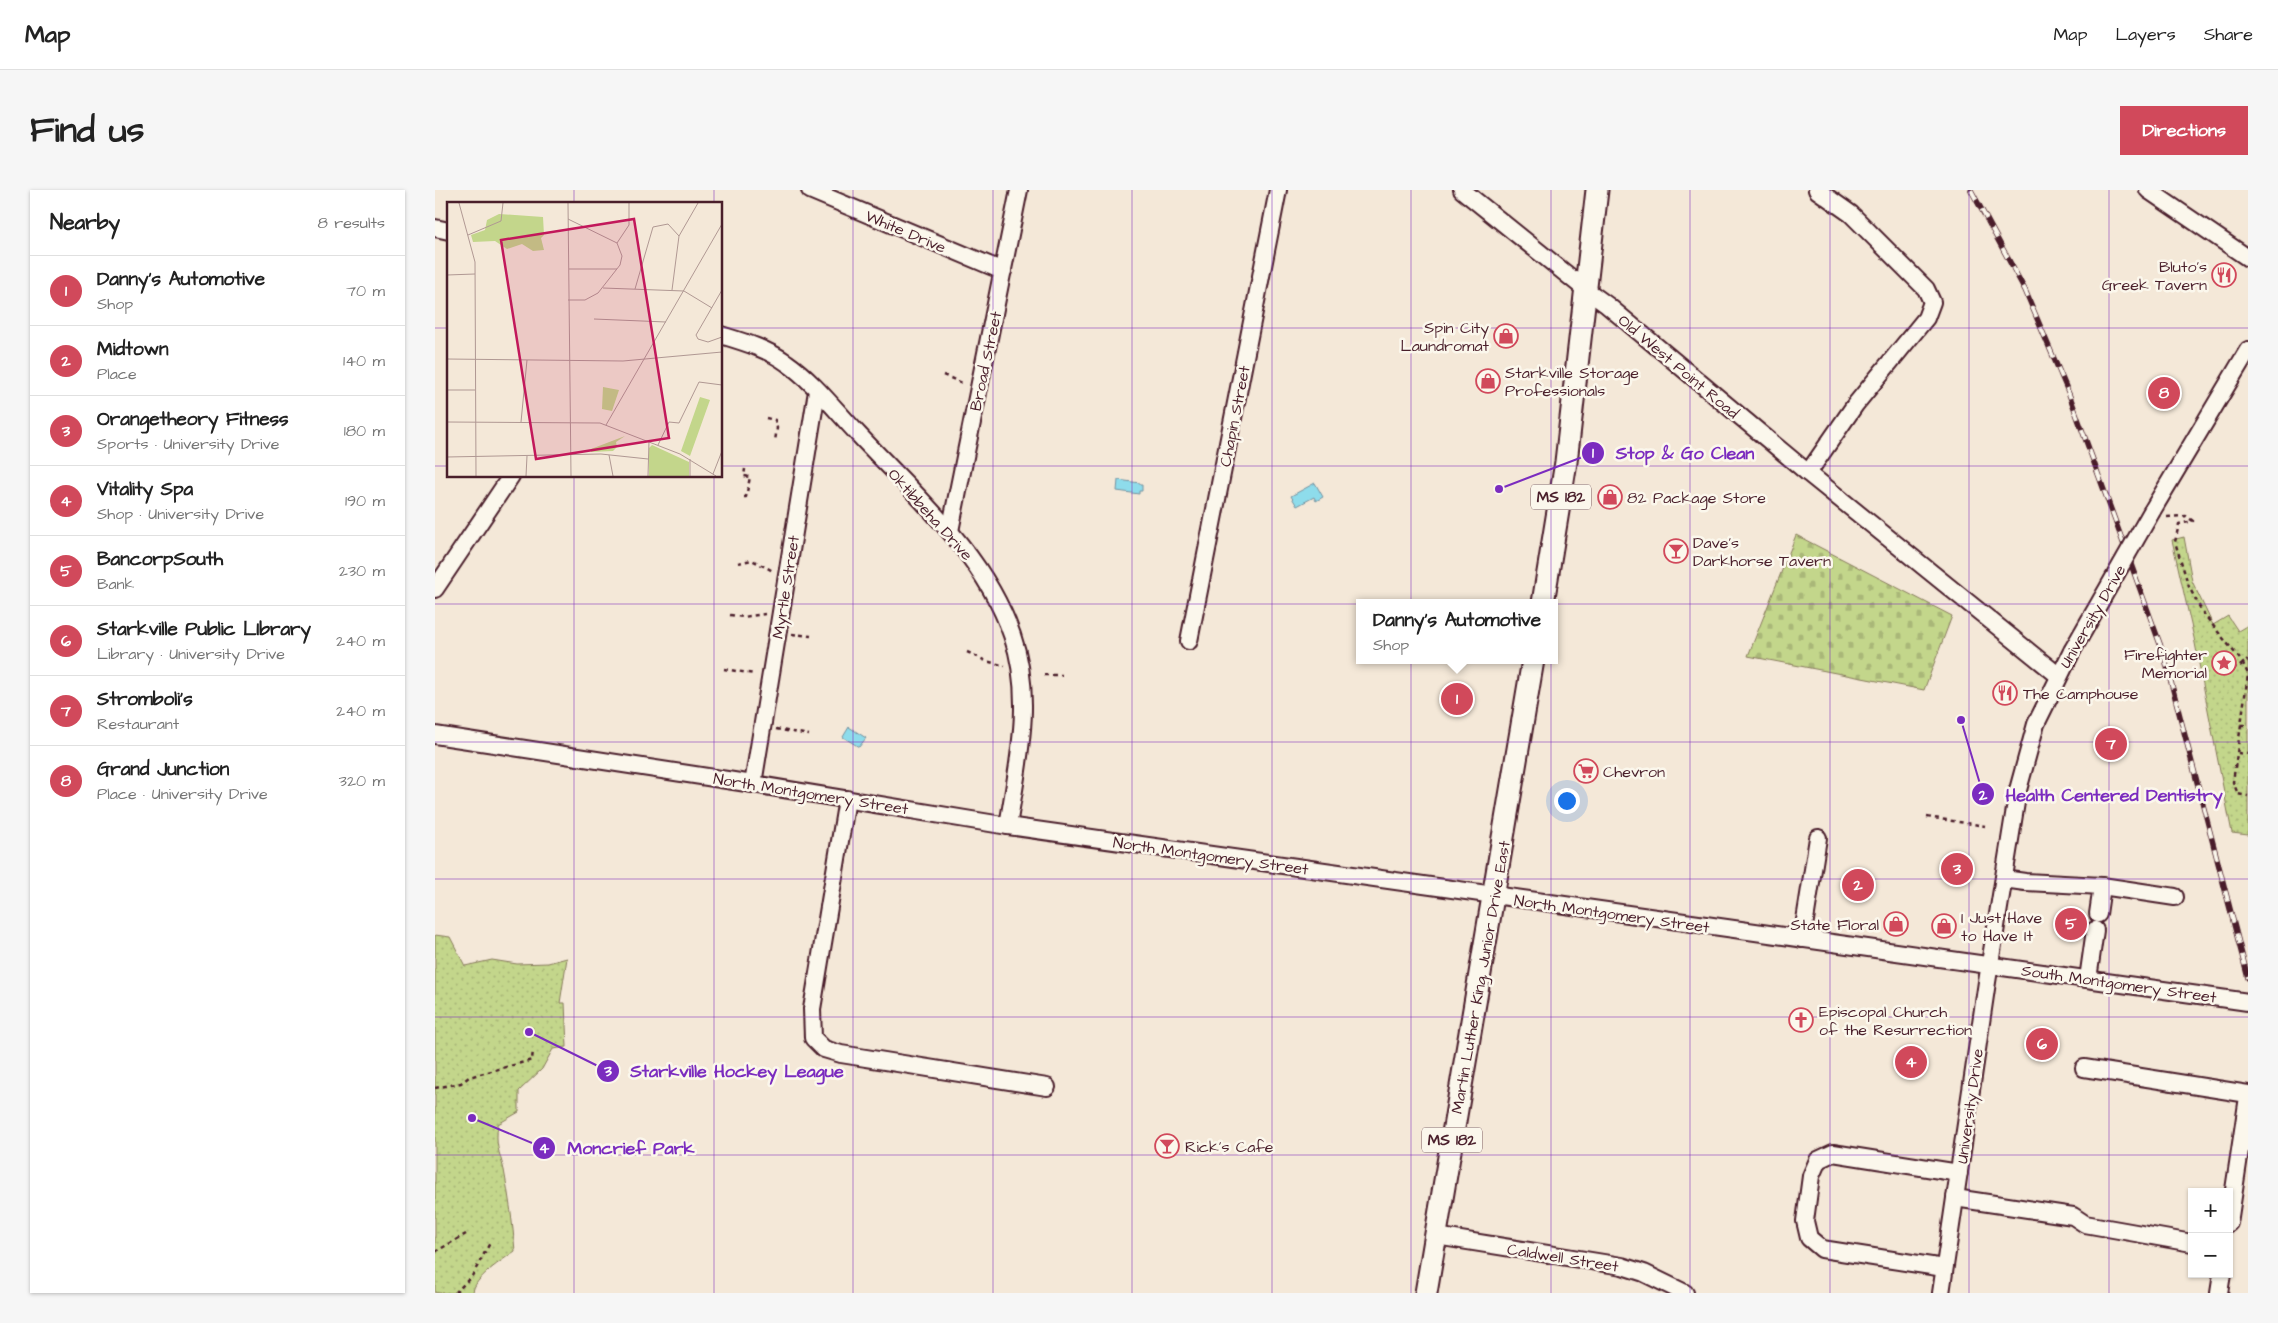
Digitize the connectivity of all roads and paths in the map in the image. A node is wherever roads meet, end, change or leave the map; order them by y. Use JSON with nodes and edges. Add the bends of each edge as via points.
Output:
{"nodes":[{"id":1,"x":809,"y":190,"type":"edge"},
{"id":2,"x":1019,"y":190,"type":"edge"},
{"id":3,"x":1278,"y":190,"type":"edge"},
{"id":4,"x":1462,"y":190,"type":"edge"},
{"id":5,"x":1597,"y":190,"type":"edge"},
{"id":6,"x":1817,"y":190,"type":"edge"},
{"id":7,"x":2148,"y":190,"type":"edge"},
{"id":8,"x":2248,"y":258,"type":"edge"},
{"id":9,"x":1003,"y":271,"type":"junction"},
{"id":10,"x":1585,"y":289,"type":"junction"},
{"id":11,"x":723,"y":336,"type":"edge"},
{"id":12,"x":2247,"y":352,"type":"edge"},
{"id":13,"x":943,"y":375,"type":"dead end"},
{"id":14,"x":979,"y":389,"type":"junction"},
{"id":15,"x":817,"y":391,"type":"junction"},
{"id":16,"x":766,"y":418,"type":"dead end"},
{"id":17,"x":775,"y":441,"type":"dead end"},
{"id":18,"x":745,"y":469,"type":"dead end"},
{"id":19,"x":1808,"y":473,"type":"junction"},
{"id":20,"x":510,"y":478,"type":"edge"},
{"id":21,"x":744,"y":497,"type":"dead end"},
{"id":22,"x":2159,"y":514,"type":"junction"},
{"id":23,"x":951,"y":532,"type":"junction"},
{"id":24,"x":738,"y":563,"type":"dead end"},
{"id":25,"x":773,"y":571,"type":"dead end"},
{"id":26,"x":435,"y":589,"type":"edge"},
{"id":27,"x":1544,"y":599,"type":"edge"},
{"id":28,"x":765,"y":614,"type":"dead end"},
{"id":29,"x":730,"y":615,"type":"dead end"},
{"id":30,"x":1189,"y":641,"type":"dead end"},
{"id":31,"x":967,"y":652,"type":"dead end"},
{"id":32,"x":2218,"y":660,"type":"dead end"},
{"id":33,"x":2248,"y":660,"type":"edge"},
{"id":34,"x":1532,"y":664,"type":"edge"},
{"id":35,"x":2243,"y":665,"type":"junction"},
{"id":36,"x":1019,"y":666,"type":"junction"},
{"id":37,"x":724,"y":669,"type":"dead end"},
{"id":38,"x":754,"y":674,"type":"dead end"},
{"id":39,"x":2248,"y":674,"type":"edge"},
{"id":40,"x":1044,"y":675,"type":"dead end"},
{"id":41,"x":1063,"y":675,"type":"dead end"},
{"id":42,"x":2059,"y":676,"type":"junction"},
{"id":43,"x":2241,"y":725,"type":"junction"},
{"id":44,"x":2248,"y":725,"type":"edge"},
{"id":45,"x":763,"y":727,"type":"junction"},
{"id":46,"x":435,"y":734,"type":"edge"},
{"id":47,"x":809,"y":735,"type":"dead end"},
{"id":48,"x":2238,"y":753,"type":"junction"},
{"id":49,"x":2248,"y":754,"type":"edge"},
{"id":50,"x":753,"y":784,"type":"junction"},
{"id":51,"x":2248,"y":796,"type":"edge"},
{"id":52,"x":847,"y":799,"type":"junction"},
{"id":53,"x":1927,"y":817,"type":"dead end"},
{"id":54,"x":1008,"y":826,"type":"junction"},
{"id":55,"x":1985,"y":826,"type":"dead end"},
{"id":56,"x":1818,"y":838,"type":"dead end"},
{"id":57,"x":2004,"y":878,"type":"junction"},
{"id":58,"x":2103,"y":886,"type":"junction"},
{"id":59,"x":1494,"y":896,"type":"junction"},
{"id":60,"x":2175,"y":898,"type":"dead end"},
{"id":61,"x":1802,"y":939,"type":"junction"},
{"id":62,"x":1990,"y":965,"type":"junction"},
{"id":63,"x":2087,"y":979,"type":"junction"},
{"id":64,"x":2248,"y":1002,"type":"edge"},
{"id":65,"x":533,"y":1050,"type":"dead end"},
{"id":66,"x":2085,"y":1068,"type":"dead end"},
{"id":67,"x":1047,"y":1087,"type":"dead end"},
{"id":68,"x":435,"y":1088,"type":"edge"},
{"id":69,"x":2248,"y":1096,"type":"edge"},
{"id":70,"x":1959,"y":1173,"type":"junction"},
{"id":71,"x":2233,"y":1196,"type":"edge"},
{"id":72,"x":1955,"y":1198,"type":"junction"},
{"id":73,"x":466,"y":1234,"type":"dead end"},
{"id":74,"x":1436,"y":1236,"type":"junction"},
{"id":75,"x":2188,"y":1241,"type":"edge"},
{"id":76,"x":491,"y":1243,"type":"dead end"},
{"id":77,"x":435,"y":1252,"type":"edge"},
{"id":78,"x":1944,"y":1268,"type":"junction"},
{"id":79,"x":2221,"y":1278,"type":"edge"},
{"id":80,"x":455,"y":1293,"type":"edge"},
{"id":81,"x":1426,"y":1293,"type":"edge"},
{"id":82,"x":1685,"y":1293,"type":"edge"},
{"id":83,"x":1941,"y":1293,"type":"edge"},
{"id":84,"x":2219,"y":1293,"type":"edge"}],
"edges":[{"from":1,"to":9,"type":"street","name":"White Drive"},
{"from":2,"to":9,"type":"street","name":"Broad Street"},
{"from":3,"to":30,"type":"street","name":"Chapin Street"},
{"from":4,"to":10,"type":"street","name":"Old West Point Road"},
{"from":5,"to":10,"type":"main road","number":"MS 182"},
{"from":6,"to":19,"type":"street","via":[[1851,214],[1926,289],[1932,302],[1926,318],[1855,404]]},
{"from":7,"to":8,"type":"street"},
{"from":9,"to":14,"type":"street","name":"Broad Street"},
{"from":10,"to":19,"type":"street","name":"Old West Point Road"},
{"from":10,"to":27,"type":"main road","number":"MS 182","via":[[1567,462]]},
{"from":11,"to":15,"type":"street","name":"Oktibbeha Drive","via":[[754,345],[787,363]]},
{"from":12,"to":22,"type":"street","name":"University Drive"},
{"from":13,"to":14,"type":"path"},
{"from":14,"to":23,"type":"street","name":"Broad Street"},
{"from":15,"to":23,"type":"street","name":"Oktibbeha Drive"},
{"from":15,"to":45,"type":"street","name":"Myrtle Street"},
{"from":16,"to":17,"type":"path","via":[[777,423]]},
{"from":18,"to":21,"type":"path","via":[[744,476],[750,477]]},
{"from":19,"to":42,"type":"street","name":"Old West Point Road"},
{"from":20,"to":26,"type":"street"},
{"from":22,"to":35,"type":"path","via":[[2186,516],[2193,521],[2179,524],[2175,542],[2189,588],[2203,613]]},
{"from":22,"to":42,"type":"street","name":"University Drive","bridge":true},
{"from":23,"to":36,"type":"street","name":"Oktibbeha Drive","via":[[985,577],[1012,635]]},
{"from":24,"to":25,"type":"path","via":[[752,560]]},
{"from":28,"to":29,"type":"path"},
{"from":31,"to":36,"type":"path","via":[[987,661]]},
{"from":32,"to":35,"type":"path","via":[[2237,668]]},
{"from":33,"to":35,"type":"path"},
{"from":34,"to":59,"type":"main road","name":"Martin Luther King, Junior Drive East","number":"MS 182"},
{"from":35,"to":39,"type":"path"},
{"from":36,"to":54,"type":"street","name":"Oktibbeha Drive","via":[[1023,699],[1021,742]]},
{"from":37,"to":38,"type":"path"},
{"from":39,"to":43,"type":"path"},
{"from":40,"to":41,"type":"path"},
{"from":42,"to":57,"type":"street","name":"University Drive","via":[[2036,724],[2024,764]]},
{"from":43,"to":44,"type":"path"},
{"from":43,"to":48,"type":"path"},
{"from":45,"to":47,"type":"path"},
{"from":45,"to":50,"type":"street","name":"Myrtle Street"},
{"from":46,"to":50,"type":"street","name":"North Montgomery Street"},
{"from":48,"to":49,"type":"path"},
{"from":48,"to":51,"type":"path","via":[[2233,782],[2238,794]]},
{"from":50,"to":52,"type":"street","name":"North Montgomery Street"},
{"from":52,"to":54,"type":"street","name":"North Montgomery Street"},
{"from":52,"to":67,"type":"street","via":[[812,1009],[813,1038],[824,1049],[841,1054]]},
{"from":53,"to":55,"type":"path"},
{"from":54,"to":59,"type":"street","name":"North Montgomery Street"},
{"from":56,"to":61,"type":"street"},
{"from":57,"to":58,"type":"street"},
{"from":57,"to":62,"type":"street","name":"University Drive"},
{"from":58,"to":60,"type":"street"},
{"from":58,"to":63,"type":"street"},
{"from":59,"to":61,"type":"street","name":"North Montgomery Street"},
{"from":59,"to":74,"type":"main road","name":"Martin Luther King, Junior Drive East","number":"MS 182"},
{"from":61,"to":62,"type":"street","name":"North Montgomery Street"},
{"from":62,"to":63,"type":"street","name":"South Montgomery Street"},
{"from":62,"to":70,"type":"street","name":"University Drive"},
{"from":63,"to":64,"type":"street","name":"South Montgomery Street"},
{"from":65,"to":68,"type":"path","via":[[533,1060]]},
{"from":66,"to":69,"type":"street"},
{"from":69,"to":71,"type":"street"},
{"from":70,"to":72,"type":"street","name":"University Drive"},
{"from":70,"to":78,"type":"street","via":[[1833,1152],[1818,1160],[1811,1176],[1805,1221],[1809,1238],[1823,1249]]},
{"from":72,"to":75,"type":"street","via":[[2073,1216],[2085,1224]]},
{"from":72,"to":78,"type":"street","name":"University Drive"},
{"from":73,"to":77,"type":"path"},
{"from":74,"to":81,"type":"main road","name":"Martin Luther King, Junior Drive East","number":"MS 182"},
{"from":74,"to":82,"type":"street","name":"Caldwell Street","via":[[1622,1266]]},
{"from":76,"to":80,"type":"path","via":[[472,1276]]},
{"from":78,"to":83,"type":"street","name":"University Drive"},
{"from":79,"to":84,"type":"street"}]}
